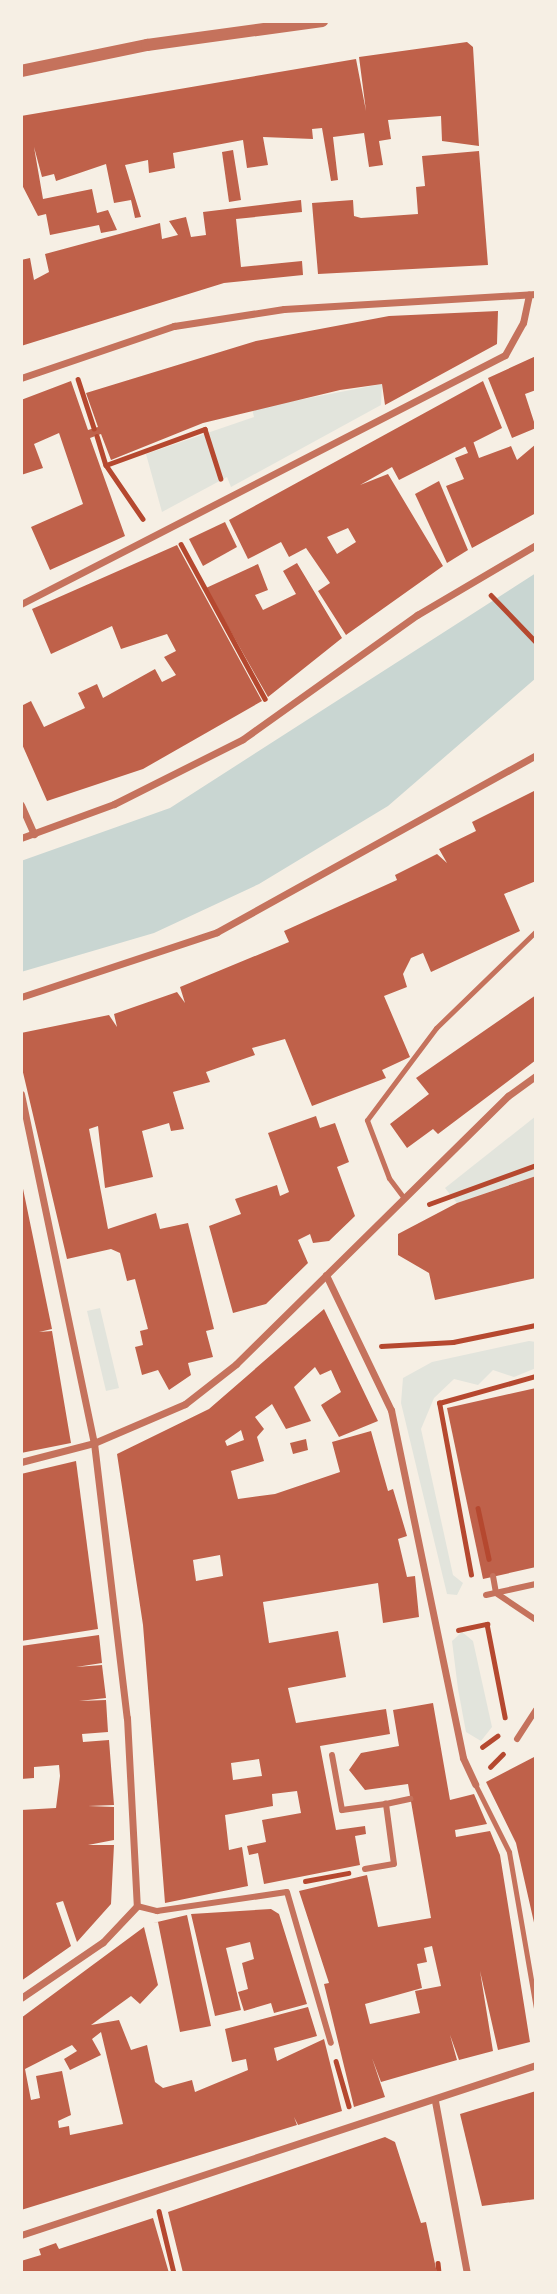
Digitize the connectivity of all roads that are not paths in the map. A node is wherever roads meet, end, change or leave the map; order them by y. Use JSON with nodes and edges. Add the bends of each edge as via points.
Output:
{"nodes":[{"id":1,"x":322,"y":21,"type":"edge"},
{"id":2,"x":21,"y":71,"type":"edge"},
{"id":3,"x":533,"y":295,"type":"edge"},
{"id":4,"x":21,"y":378,"type":"edge"},
{"id":5,"x":536,"y":545,"type":"edge"},
{"id":6,"x":21,"y":604,"type":"edge"},
{"id":7,"x":536,"y":755,"type":"edge"},
{"id":8,"x":21,"y":805,"type":"edge"},
{"id":9,"x":34,"y":834,"type":"junction"},
{"id":10,"x":21,"y":838,"type":"edge"},
{"id":11,"x":536,"y":931,"type":"edge"},
{"id":12,"x":21,"y":997,"type":"edge"},
{"id":13,"x":536,"y":1076,"type":"edge"},
{"id":14,"x":21,"y":1094,"type":"edge"},
{"id":15,"x":404,"y":1198,"type":"junction"},
{"id":16,"x":326,"y":1275,"type":"junction"},
{"id":17,"x":94,"y":1443,"type":"junction"},
{"id":18,"x":21,"y":1462,"type":"edge"},
{"id":19,"x":493,"y":1576,"type":"road end"},
{"id":20,"x":536,"y":1584,"type":"edge"},
{"id":21,"x":496,"y":1593,"type":"junction"},
{"id":22,"x":486,"y":1595,"type":"road end"},
{"id":23,"x":536,"y":1620,"type":"edge"},
{"id":24,"x":536,"y":1710,"type":"edge"},
{"id":25,"x":517,"y":1739,"type":"road end"},
{"id":26,"x":332,"y":1755,"type":"dead end"},
{"id":27,"x":475,"y":1784,"type":"joint"},
{"id":28,"x":410,"y":1799,"type":"dead end"},
{"id":29,"x":386,"y":1804,"type":"junction"},
{"id":30,"x":365,"y":1869,"type":"road end"},
{"id":31,"x":137,"y":1906,"type":"junction"},
{"id":32,"x":21,"y":1998,"type":"edge"},
{"id":33,"x":536,"y":2008,"type":"edge"},
{"id":34,"x":331,"y":2043,"type":"road end"},
{"id":35,"x":536,"y":2065,"type":"edge"},
{"id":36,"x":435,"y":2101,"type":"junction"},
{"id":37,"x":21,"y":2235,"type":"edge"},
{"id":38,"x":467,"y":2273,"type":"edge"}],
"edges":[{"from":1,"to":2,"type":"street","via":[[147,45]]},
{"from":3,"to":4,"type":"street","via":[[284,309],[174,326]]},
{"from":3,"to":6,"type":"street","via":[[505,355]]},
{"from":5,"to":9,"type":"street","via":[[417,615],[274,717],[114,804]]},
{"from":7,"to":12,"type":"street","via":[[217,932]]},
{"from":8,"to":9,"type":"street"},
{"from":9,"to":10,"type":"street"},
{"from":11,"to":15,"type":"lane","via":[[436,1028],[367,1120],[389,1178]]},
{"from":13,"to":15,"type":"street"},
{"from":14,"to":17,"type":"street"},
{"from":15,"to":16,"type":"street"},
{"from":16,"to":17,"type":"street","via":[[185,1404]]},
{"from":16,"to":27,"type":"street","via":[[391,1410],[463,1758]]},
{"from":17,"to":18,"type":"street"},
{"from":17,"to":31,"type":"street","via":[[128,1718]]},
{"from":19,"to":21,"type":"street"},
{"from":20,"to":21,"type":"street"},
{"from":21,"to":22,"type":"street"},
{"from":21,"to":23,"type":"street"},
{"from":24,"to":25,"type":"street"},
{"from":26,"to":29,"type":"street","via":[[342,1810]]},
{"from":27,"to":33,"type":"lane","via":[[509,1852]]},
{"from":28,"to":29,"type":"street"},
{"from":29,"to":30,"type":"street","via":[[394,1864]]},
{"from":31,"to":32,"type":"street","via":[[103,1942]]},
{"from":31,"to":34,"type":"street","via":[[156,1911],[287,1892]]},
{"from":35,"to":36,"type":"street"},
{"from":36,"to":37,"type":"street"},
{"from":36,"to":38,"type":"street"}]}
